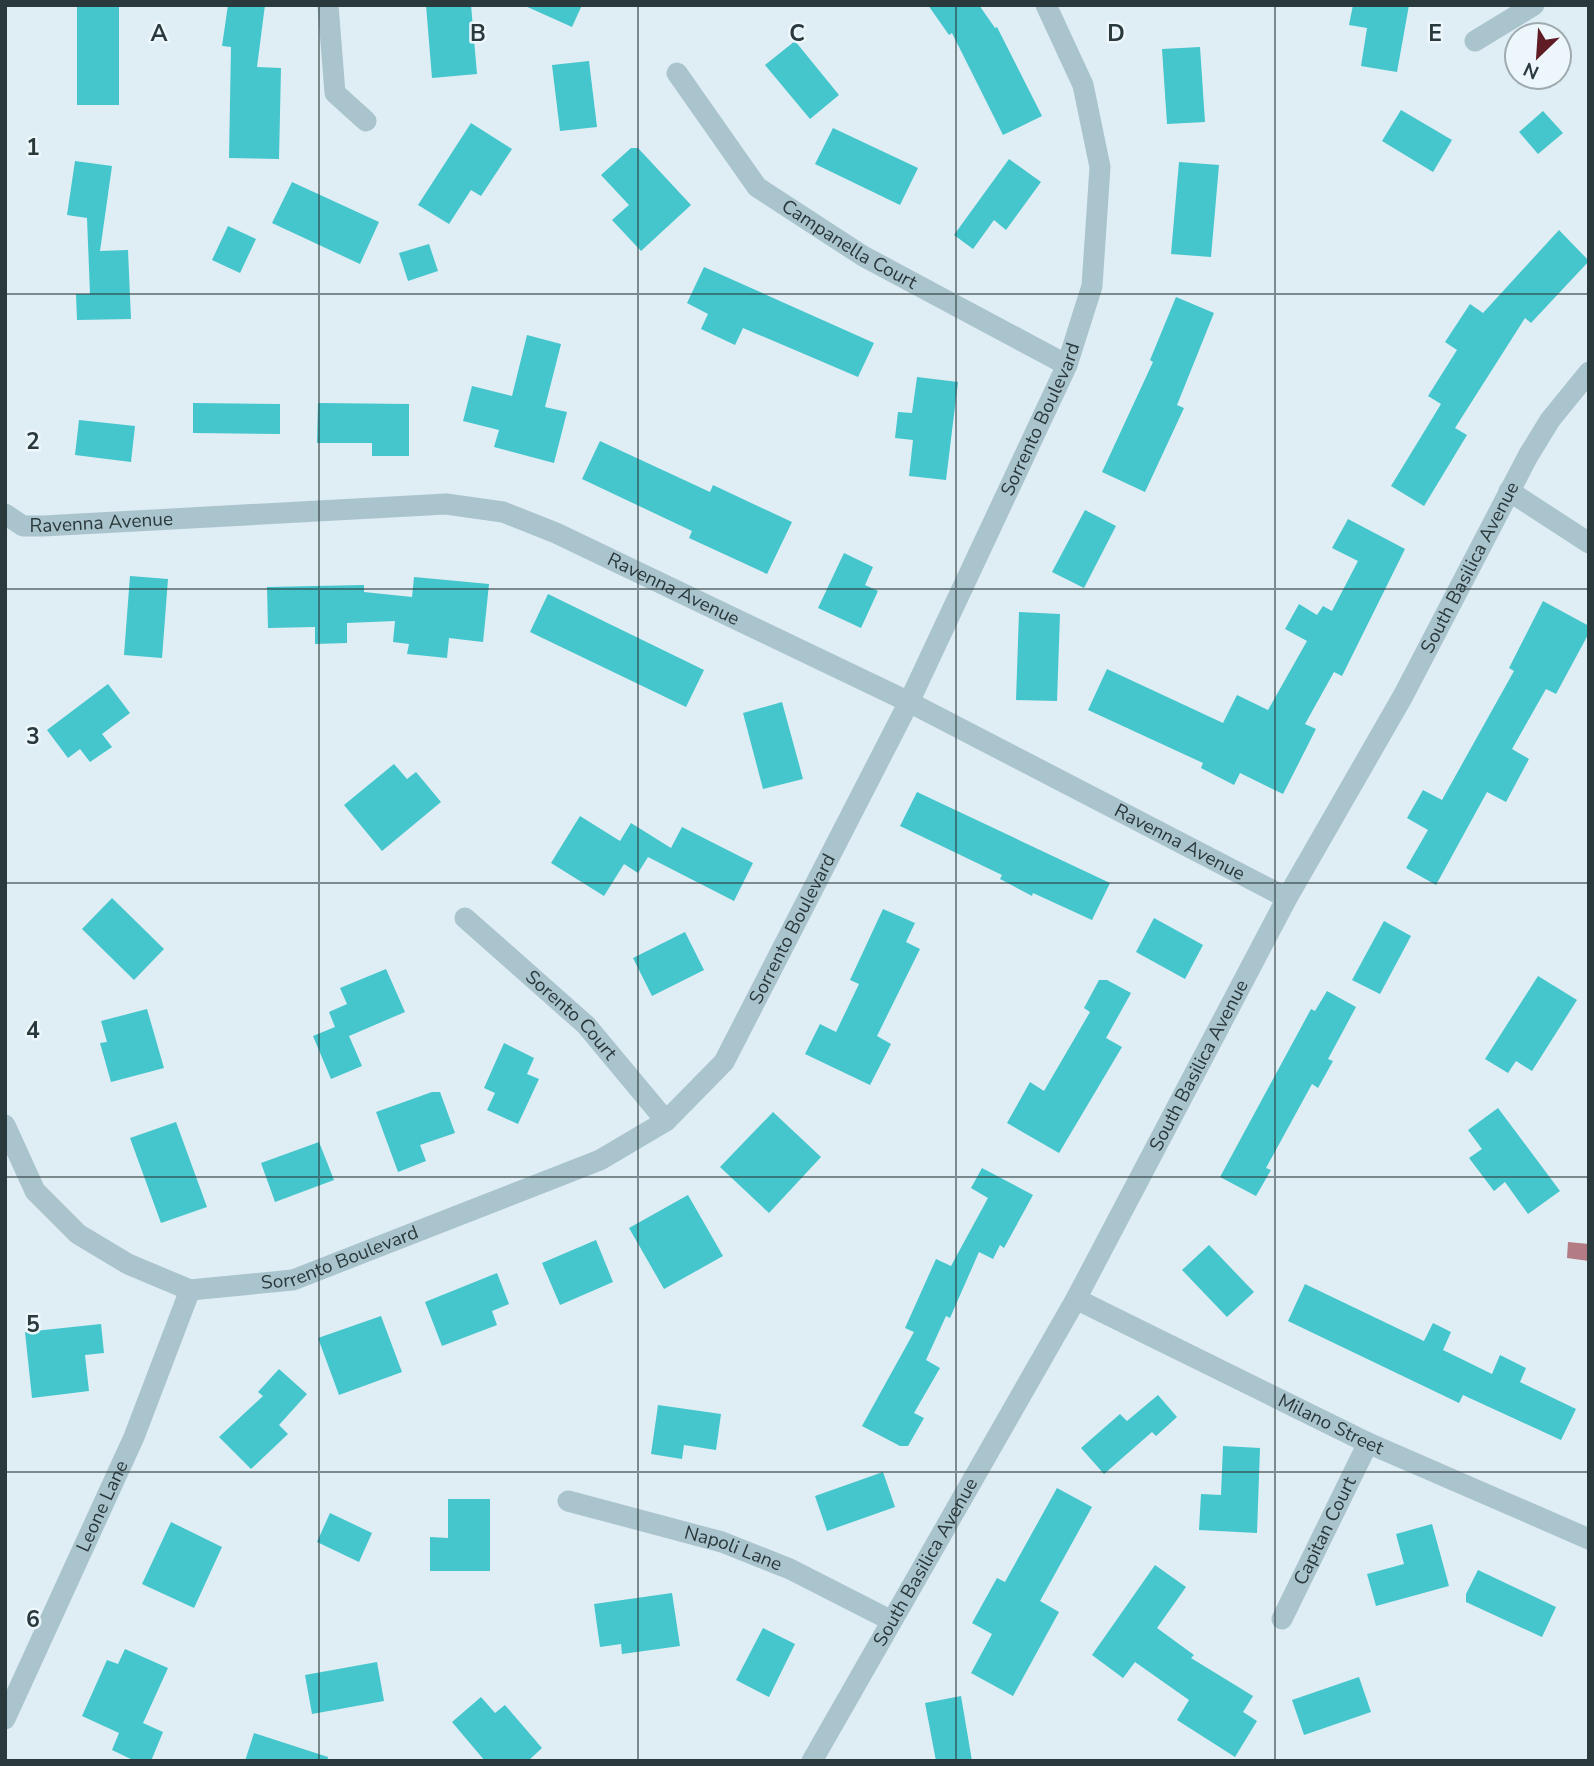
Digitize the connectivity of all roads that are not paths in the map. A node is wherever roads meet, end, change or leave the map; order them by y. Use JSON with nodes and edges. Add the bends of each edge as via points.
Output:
{"nodes":[{"id":1,"x":328,"y":5,"type":"edge"},
{"id":2,"x":1046,"y":5,"type":"edge"},
{"id":3,"x":1534,"y":5,"type":"edge"},
{"id":4,"x":1475,"y":41,"type":"dead end"},
{"id":5,"x":677,"y":73,"type":"dead end"},
{"id":6,"x":366,"y":121,"type":"dead end"},
{"id":7,"x":1067,"y":365,"type":"junction"},
{"id":8,"x":1589,"y":372,"type":"edge"},
{"id":9,"x":1509,"y":491,"type":"junction"},
{"id":10,"x":5,"y":514,"type":"edge"},
{"id":11,"x":1589,"y":543,"type":"edge"},
{"id":12,"x":909,"y":702,"type":"junction"},
{"id":13,"x":1287,"y":898,"type":"junction"},
{"id":14,"x":465,"y":918,"type":"dead end"},
{"id":15,"x":666,"y":1121,"type":"junction"},
{"id":16,"x":5,"y":1125,"type":"edge"},
{"id":17,"x":190,"y":1290,"type":"junction"},
{"id":18,"x":1076,"y":1299,"type":"junction"},
{"id":19,"x":1368,"y":1443,"type":"junction"},
{"id":20,"x":568,"y":1500,"type":"dead end"},
{"id":21,"x":1589,"y":1539,"type":"edge"},
{"id":22,"x":1282,"y":1619,"type":"dead end"},
{"id":23,"x":890,"y":1620,"type":"junction"},
{"id":24,"x":5,"y":1719,"type":"edge"},
{"id":25,"x":812,"y":1761,"type":"edge"}],
"edges":[{"from":1,"to":6,"type":"street","via":[[335,93]]},
{"from":2,"to":7,"type":"street","name":"Sorrento Boulevard","via":[[1083,85],[1100,167],[1092,286]]},
{"from":3,"to":4,"type":"street"},
{"from":5,"to":7,"type":"street","name":"Campanella Court","via":[[757,187],[863,256]]},
{"from":7,"to":12,"type":"street","name":"Sorrento Boulevard"},
{"from":8,"to":9,"type":"street","name":"South Basilica Avenue","via":[[1550,420]]},
{"from":9,"to":11,"type":"street"},
{"from":9,"to":13,"type":"street","name":"South Basilica Avenue","via":[[1403,696]]},
{"from":10,"to":12,"type":"street","name":"Ravenna Avenue","via":[[23,526],[43,526],[446,504],[503,512]]},
{"from":12,"to":13,"type":"street","name":"Ravenna Avenue"},
{"from":12,"to":15,"type":"street","name":"Sorrento Boulevard","via":[[724,1062]]},
{"from":13,"to":18,"type":"street","name":"South Basilica Avenue"},
{"from":14,"to":15,"type":"street","name":"Sorento Court","via":[[586,1025]]},
{"from":15,"to":17,"type":"street","name":"Sorrento Boulevard","via":[[600,1160],[293,1280]]},
{"from":16,"to":17,"type":"street","name":"Sorrento Boulevard","via":[[35,1191],[78,1234],[128,1264]]},
{"from":17,"to":24,"type":"street","name":"Leone Lane","via":[[134,1437]]},
{"from":18,"to":19,"type":"street","name":"Milano Street"},
{"from":18,"to":23,"type":"street","name":"South Basilica Avenue"},
{"from":19,"to":21,"type":"street","name":"Milano Street"},
{"from":19,"to":22,"type":"street","name":"Capitan Court"},
{"from":20,"to":23,"type":"street","name":"Napoli Lane","via":[[722,1542],[790,1569]]},
{"from":23,"to":25,"type":"street","name":"South Basilica Avenue"}]}
